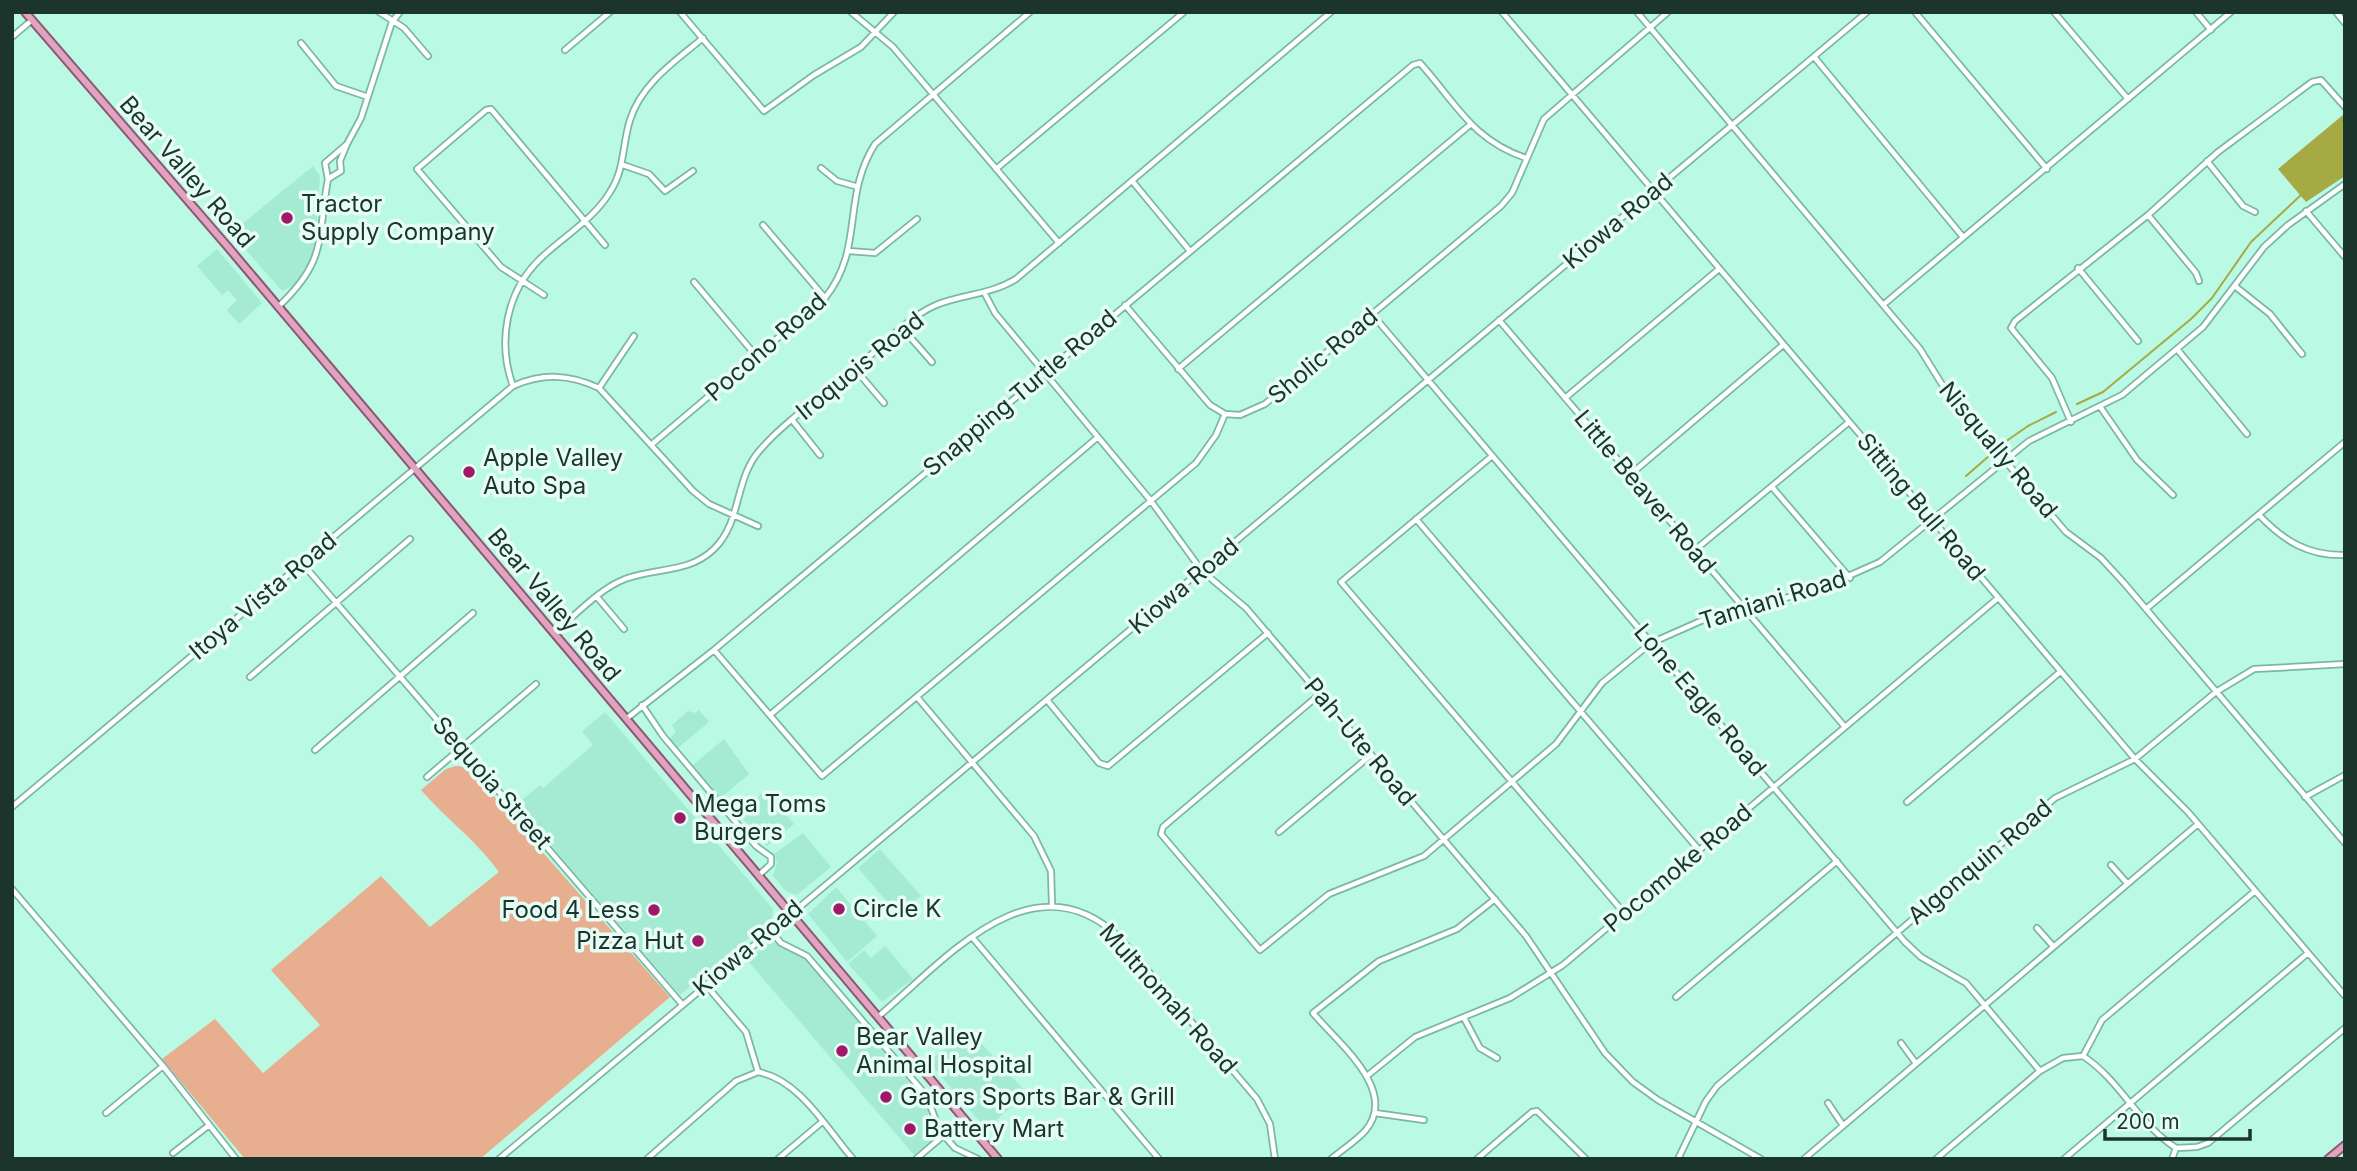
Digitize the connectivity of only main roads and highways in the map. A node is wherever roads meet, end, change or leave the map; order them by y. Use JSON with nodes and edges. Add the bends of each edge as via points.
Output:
{"nodes":[{"id":1,"x":25,"y":12,"type":"edge"},
{"id":2,"x":2345,"y":1145,"type":"edge"},
{"id":3,"x":998,"y":1159,"type":"edge"},
{"id":4,"x":2328,"y":1159,"type":"edge"}],
"edges":[{"from":1,"to":3,"type":"main road","name":"Bear Valley Road"},
{"from":2,"to":4,"type":"main road"}]}
